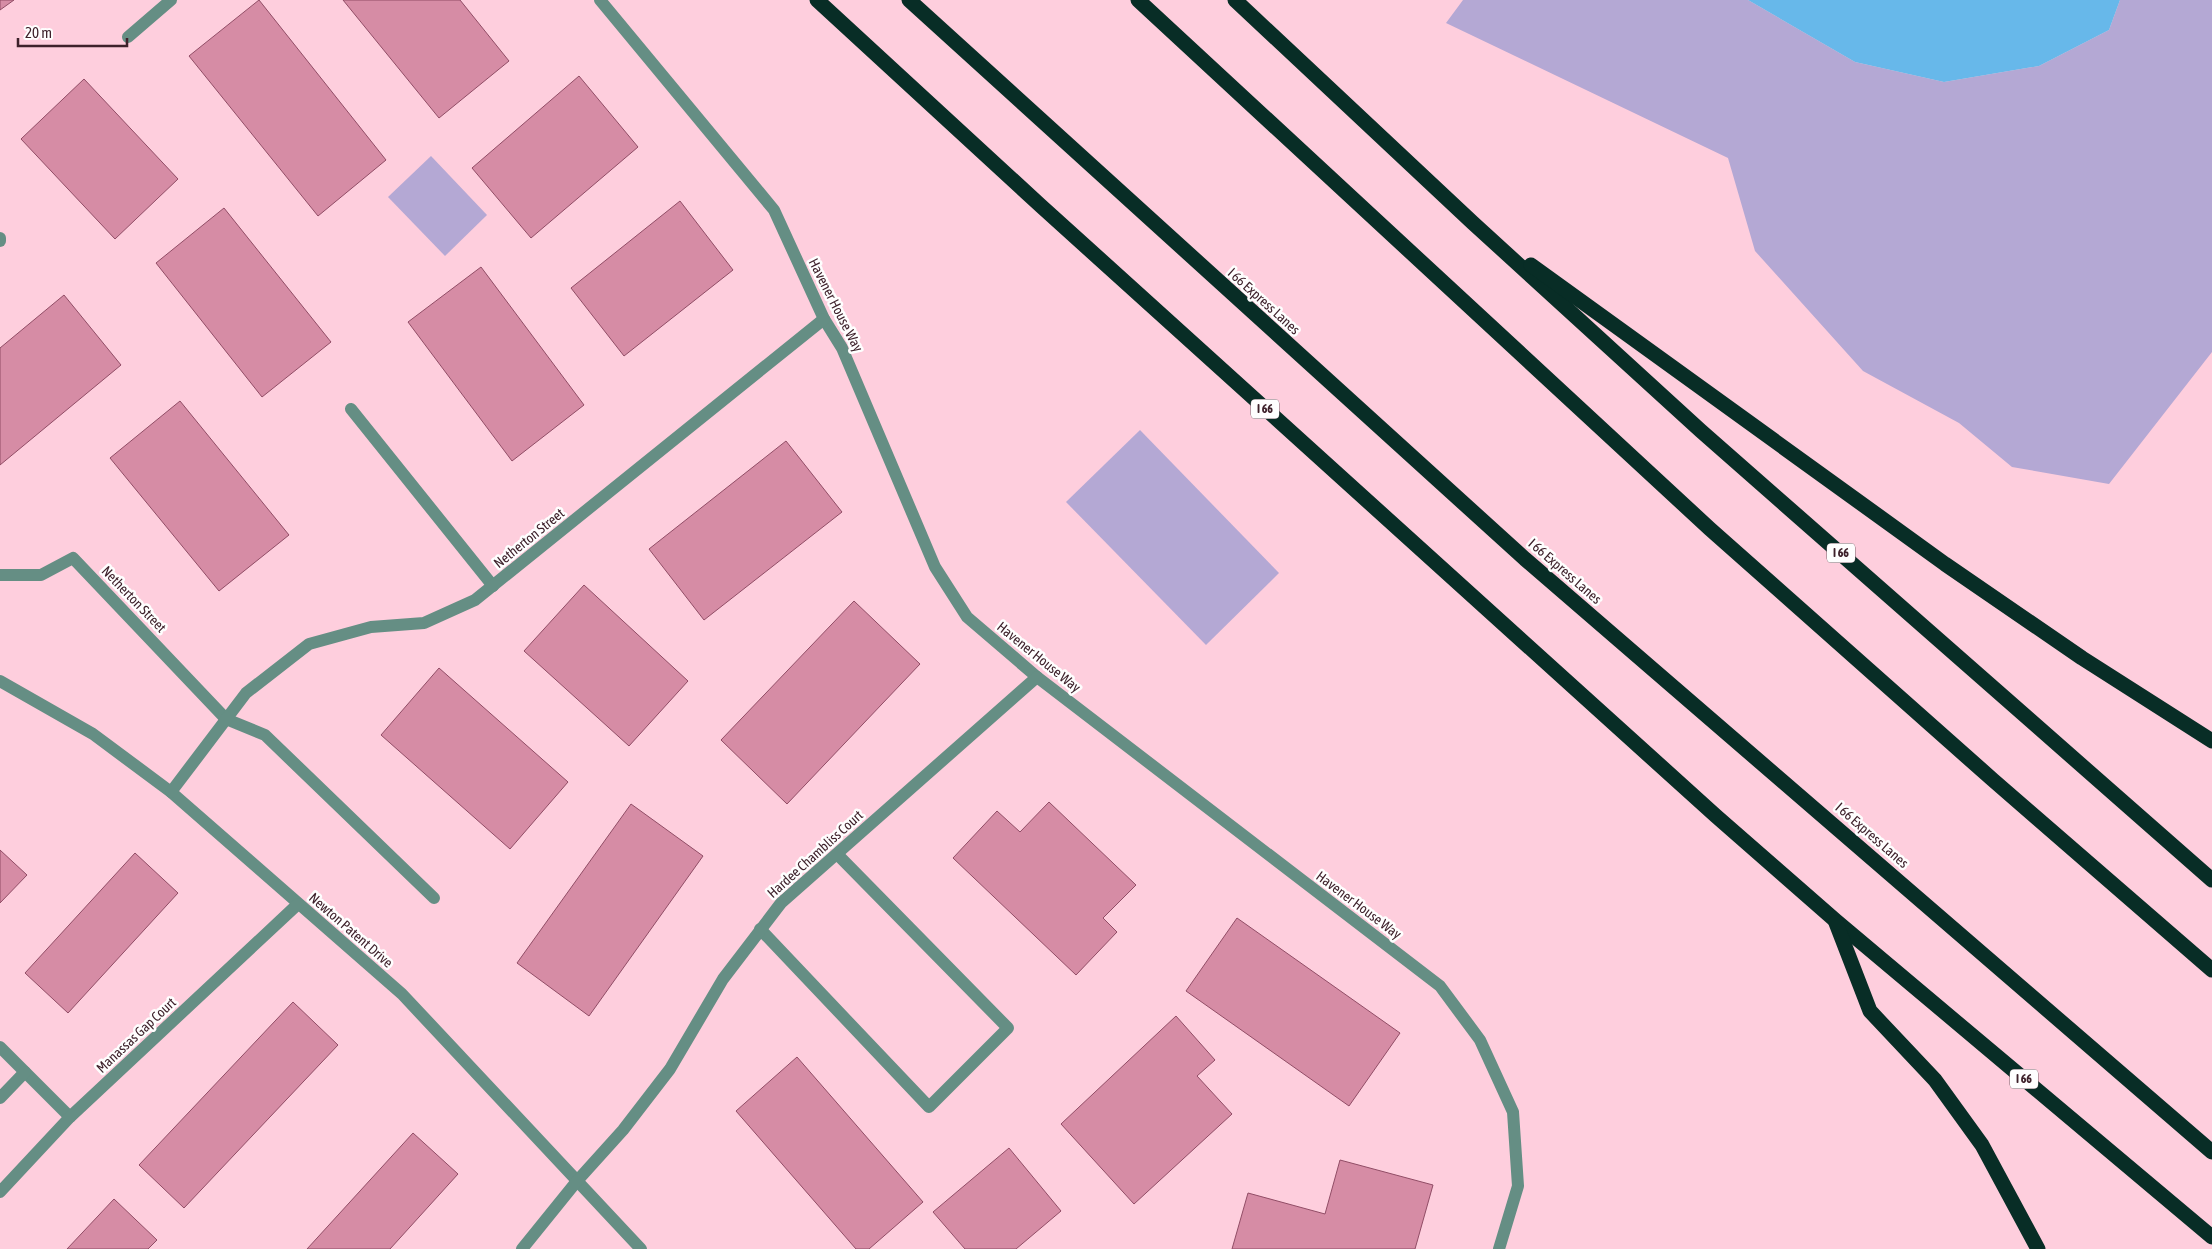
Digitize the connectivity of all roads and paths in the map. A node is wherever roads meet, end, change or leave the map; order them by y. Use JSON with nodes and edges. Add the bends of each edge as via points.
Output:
{"nodes":[{"id":1,"x":171,"y":0,"type":"edge"},
{"id":2,"x":600,"y":0,"type":"edge"},
{"id":3,"x":817,"y":0,"type":"edge"},
{"id":4,"x":909,"y":0,"type":"edge"},
{"id":5,"x":1138,"y":0,"type":"edge"},
{"id":6,"x":1235,"y":0,"type":"edge"},
{"id":7,"x":128,"y":37,"type":"dead end"},
{"id":8,"x":1473,"y":223,"type":"junction"},
{"id":9,"x":824,"y":319,"type":"junction"},
{"id":10,"x":351,"y":409,"type":"dead end"},
{"id":11,"x":0,"y":575,"type":"edge"},
{"id":12,"x":493,"y":586,"type":"junction"},
{"id":13,"x":1037,"y":677,"type":"junction"},
{"id":14,"x":0,"y":681,"type":"edge"},
{"id":15,"x":226,"y":719,"type":"junction"},
{"id":16,"x":2211,"y":740,"type":"edge"},
{"id":17,"x":171,"y":792,"type":"junction"},
{"id":18,"x":837,"y":854,"type":"junction"},
{"id":19,"x":2212,"y":880,"type":"edge"},
{"id":20,"x":434,"y":898,"type":"dead end"},
{"id":21,"x":298,"y":904,"type":"junction"},
{"id":22,"x":1836,"y":921,"type":"junction"},
{"id":23,"x":760,"y":929,"type":"junction"},
{"id":24,"x":2212,"y":970,"type":"edge"},
{"id":25,"x":0,"y":1047,"type":"edge"},
{"id":26,"x":25,"y":1072,"type":"junction"},
{"id":27,"x":0,"y":1098,"type":"edge"},
{"id":28,"x":70,"y":1117,"type":"junction"},
{"id":29,"x":2212,"y":1152,"type":"edge"},
{"id":30,"x":577,"y":1181,"type":"junction"},
{"id":31,"x":0,"y":1192,"type":"edge"},
{"id":32,"x":2212,"y":1237,"type":"edge"},
{"id":33,"x":522,"y":1249,"type":"edge"},
{"id":34,"x":641,"y":1249,"type":"edge"},
{"id":35,"x":1499,"y":1249,"type":"edge"},
{"id":36,"x":2038,"y":1249,"type":"edge"}],
"edges":[{"from":1,"to":7,"type":"street"},
{"from":2,"to":9,"type":"street","name":"Havener House Way","via":[[774,210]]},
{"from":3,"to":22,"type":"highway","number":"I 66","via":[[1040,206]]},
{"from":4,"to":29,"type":"highway","name":"I 66 Express Lanes","via":[[1525,559]]},
{"from":5,"to":24,"type":"highway","via":[[1710,528],[1992,780]]},
{"from":6,"to":8,"type":"highway","number":"I 66"},
{"from":8,"to":16,"type":"highway","via":[[1945,564],[2082,658]]},
{"from":8,"to":19,"type":"highway","number":"I 66","via":[[1701,431]]},
{"from":9,"to":12,"type":"street","name":"Netherton Street"},
{"from":9,"to":13,"type":"street","name":"Havener House Way","via":[[842,348],[935,568],[967,617]]},
{"from":10,"to":12,"type":"street"},
{"from":11,"to":15,"type":"street","name":"Netherton Street","via":[[41,575],[73,558]]},
{"from":12,"to":15,"type":"street","name":"Netherton Street","via":[[474,600],[424,623],[371,627],[309,644],[246,693]]},
{"from":13,"to":18,"type":"street","name":"Hardee Chambliss Court"},
{"from":13,"to":35,"type":"street","name":"Havener House Way","via":[[1440,986],[1480,1040],[1513,1112],[1518,1186]]},
{"from":14,"to":17,"type":"street","name":"Newton Patent Drive","via":[[94,734]]},
{"from":15,"to":17,"type":"street","name":"Netherton Street"},
{"from":15,"to":20,"type":"street","name":"Netherton Street","via":[[265,735]]},
{"from":17,"to":21,"type":"street","name":"Newton Patent Drive"},
{"from":18,"to":23,"type":"street","name":"Hardee Chambliss Court","via":[[781,904]]},
{"from":18,"to":23,"type":"street","via":[[1008,1028],[930,1108]]},
{"from":21,"to":28,"type":"street","name":"Manassas Gap Court"},
{"from":21,"to":30,"type":"street","name":"Newton Patent Drive","via":[[402,994]]},
{"from":22,"to":32,"type":"highway","number":"I 66"},
{"from":22,"to":36,"type":"highway","via":[[1870,1011],[1934,1080],[1982,1145]]},
{"from":23,"to":30,"type":"street","name":"Hardee Chambliss Court","via":[[723,979],[670,1069],[624,1130]]},
{"from":25,"to":26,"type":"street"},
{"from":26,"to":27,"type":"street"},
{"from":26,"to":28,"type":"street"},
{"from":28,"to":31,"type":"street","name":"Manassas Gap Court"},
{"from":30,"to":33,"type":"street","name":"Hardee Chambliss Court"},
{"from":30,"to":34,"type":"street","name":"Newton Patent Drive"}]}
